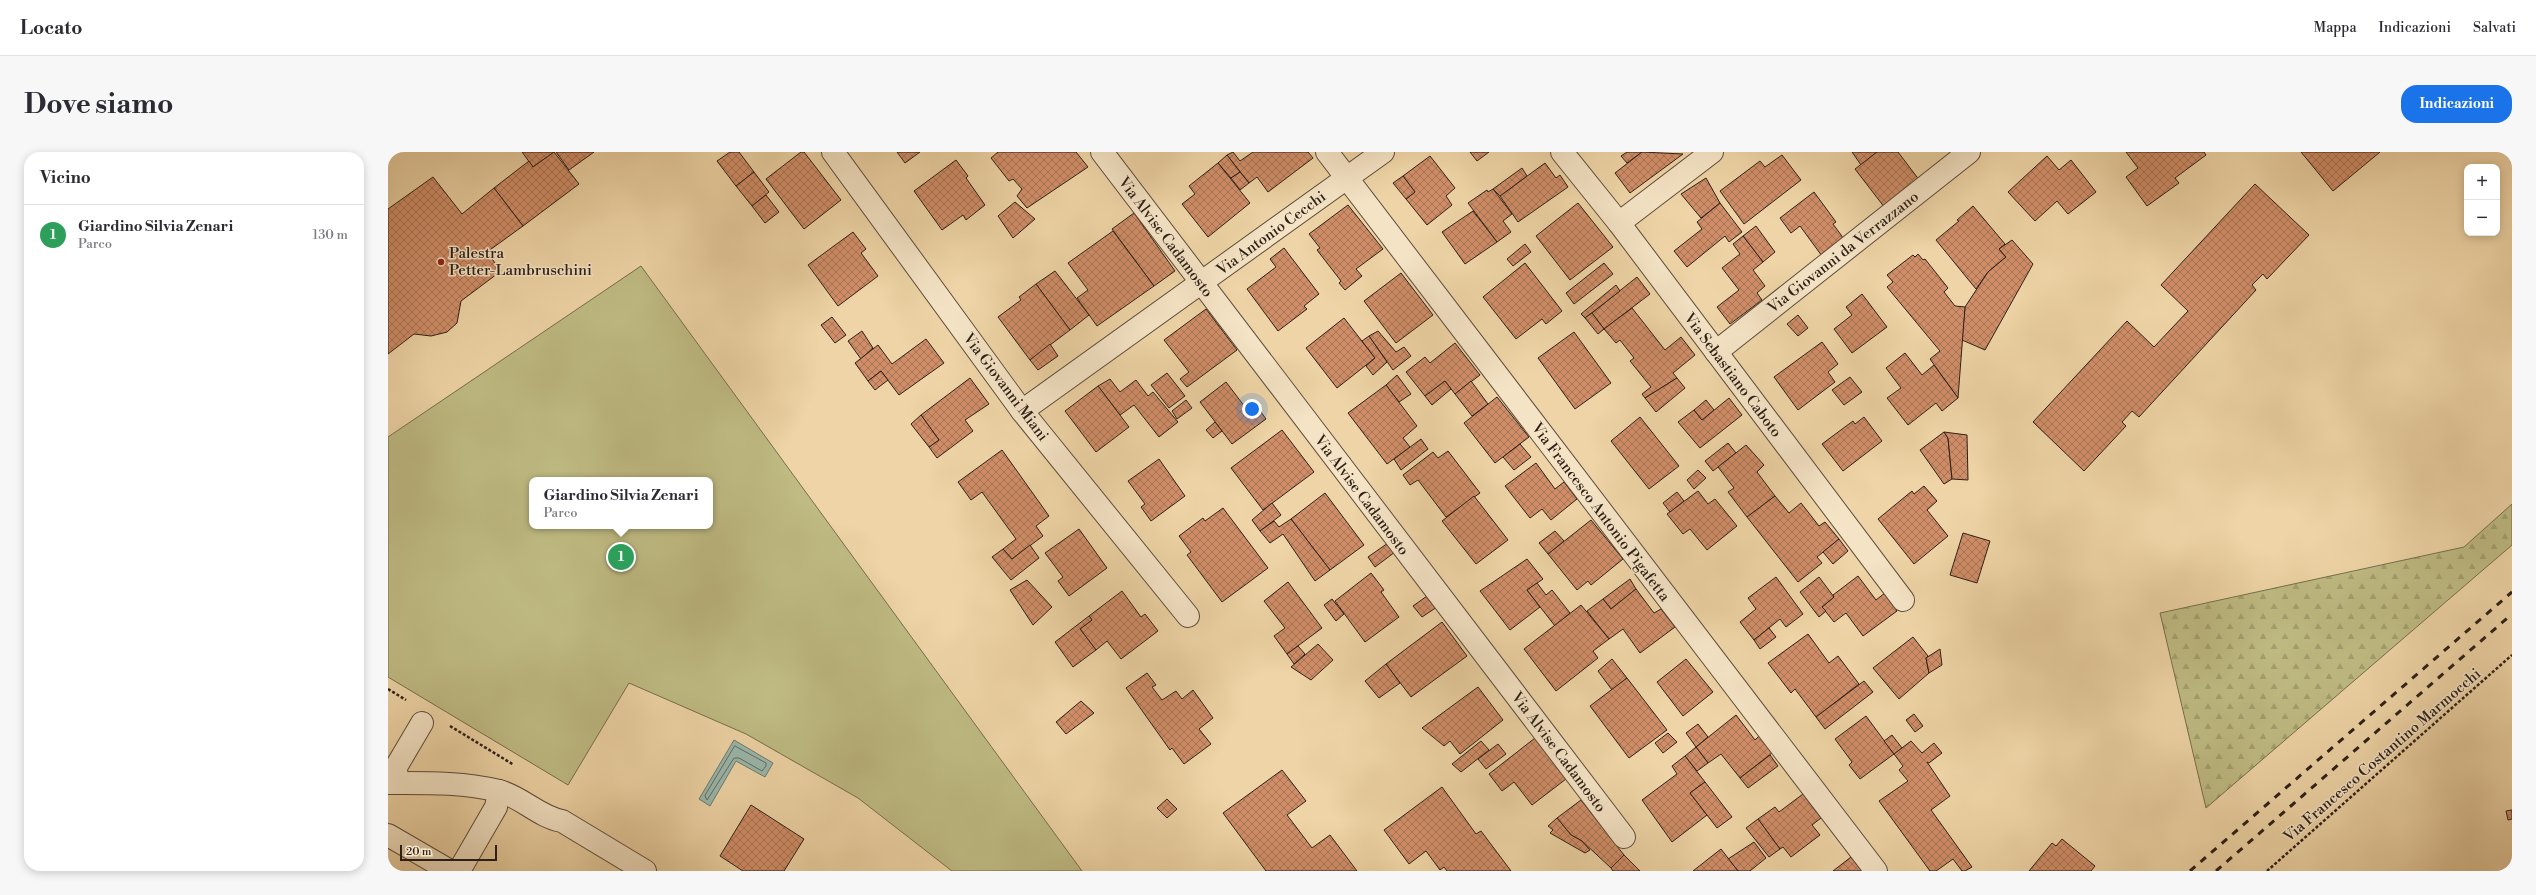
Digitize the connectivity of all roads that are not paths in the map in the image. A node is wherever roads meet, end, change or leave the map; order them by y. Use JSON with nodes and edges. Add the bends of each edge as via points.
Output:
{"nodes":[{"id":1,"x":833,"y":152,"type":"edge"},
{"id":2,"x":1102,"y":152,"type":"edge"},
{"id":3,"x":1327,"y":152,"type":"edge"},
{"id":4,"x":1383,"y":152,"type":"edge"},
{"id":5,"x":1562,"y":152,"type":"edge"},
{"id":6,"x":1712,"y":152,"type":"edge"},
{"id":7,"x":1969,"y":152,"type":"edge"},
{"id":8,"x":1347,"y":178,"type":"junction"},
{"id":9,"x":1619,"y":223,"type":"junction"},
{"id":10,"x":1200,"y":284,"type":"junction"},
{"id":11,"x":1716,"y":352,"type":"junction"},
{"id":12,"x":1022,"y":411,"type":"junction"},
{"id":13,"x":1903,"y":600,"type":"dead end"},
{"id":14,"x":1188,"y":616,"type":"dead end"},
{"id":15,"x":422,"y":723,"type":"dead end"},
{"id":16,"x":392,"y":783,"type":"edge"},
{"id":17,"x":499,"y":791,"type":"junction"},
{"id":18,"x":388,"y":835,"type":"edge"},
{"id":19,"x":1624,"y":837,"type":"dead end"},
{"id":20,"x":450,"y":871,"type":"edge"},
{"id":21,"x":459,"y":871,"type":"edge"},
{"id":22,"x":645,"y":871,"type":"edge"},
{"id":23,"x":1876,"y":871,"type":"edge"}],
"edges":[{"from":1,"to":12,"type":"street","name":"Via Giovanni Miani"},
{"from":2,"to":10,"type":"street","name":"Via Alvise Cadamosto"},
{"from":3,"to":8,"type":"street","name":"Via Francesco Antonio Pigafetta"},
{"from":4,"to":8,"type":"street","name":"Via Antonio Cecchi"},
{"from":5,"to":9,"type":"street","name":"Via Sebastiano Caboto"},
{"from":6,"to":9,"type":"street"},
{"from":7,"to":11,"type":"street","name":"Via Giovanni da Verrazzano"},
{"from":8,"to":10,"type":"street","name":"Via Antonio Cecchi"},
{"from":8,"to":23,"type":"street","name":"Via Francesco Antonio Pigafetta"},
{"from":9,"to":11,"type":"street","name":"Via Sebastiano Caboto"},
{"from":10,"to":12,"type":"street","name":"Via Antonio Cecchi"},
{"from":10,"to":19,"type":"street","name":"Via Alvise Cadamosto"},
{"from":11,"to":13,"type":"street","name":"Via Sebastiano Caboto"},
{"from":12,"to":14,"type":"street","name":"Via Giovanni Miani"},
{"from":15,"to":16,"type":"street","via":[[396,768]]},
{"from":16,"to":17,"type":"street","via":[[449,783]]},
{"from":17,"to":21,"type":"street","via":[[496,807]]},
{"from":17,"to":22,"type":"street","via":[[562,822]]},
{"from":18,"to":20,"type":"street"}]}
